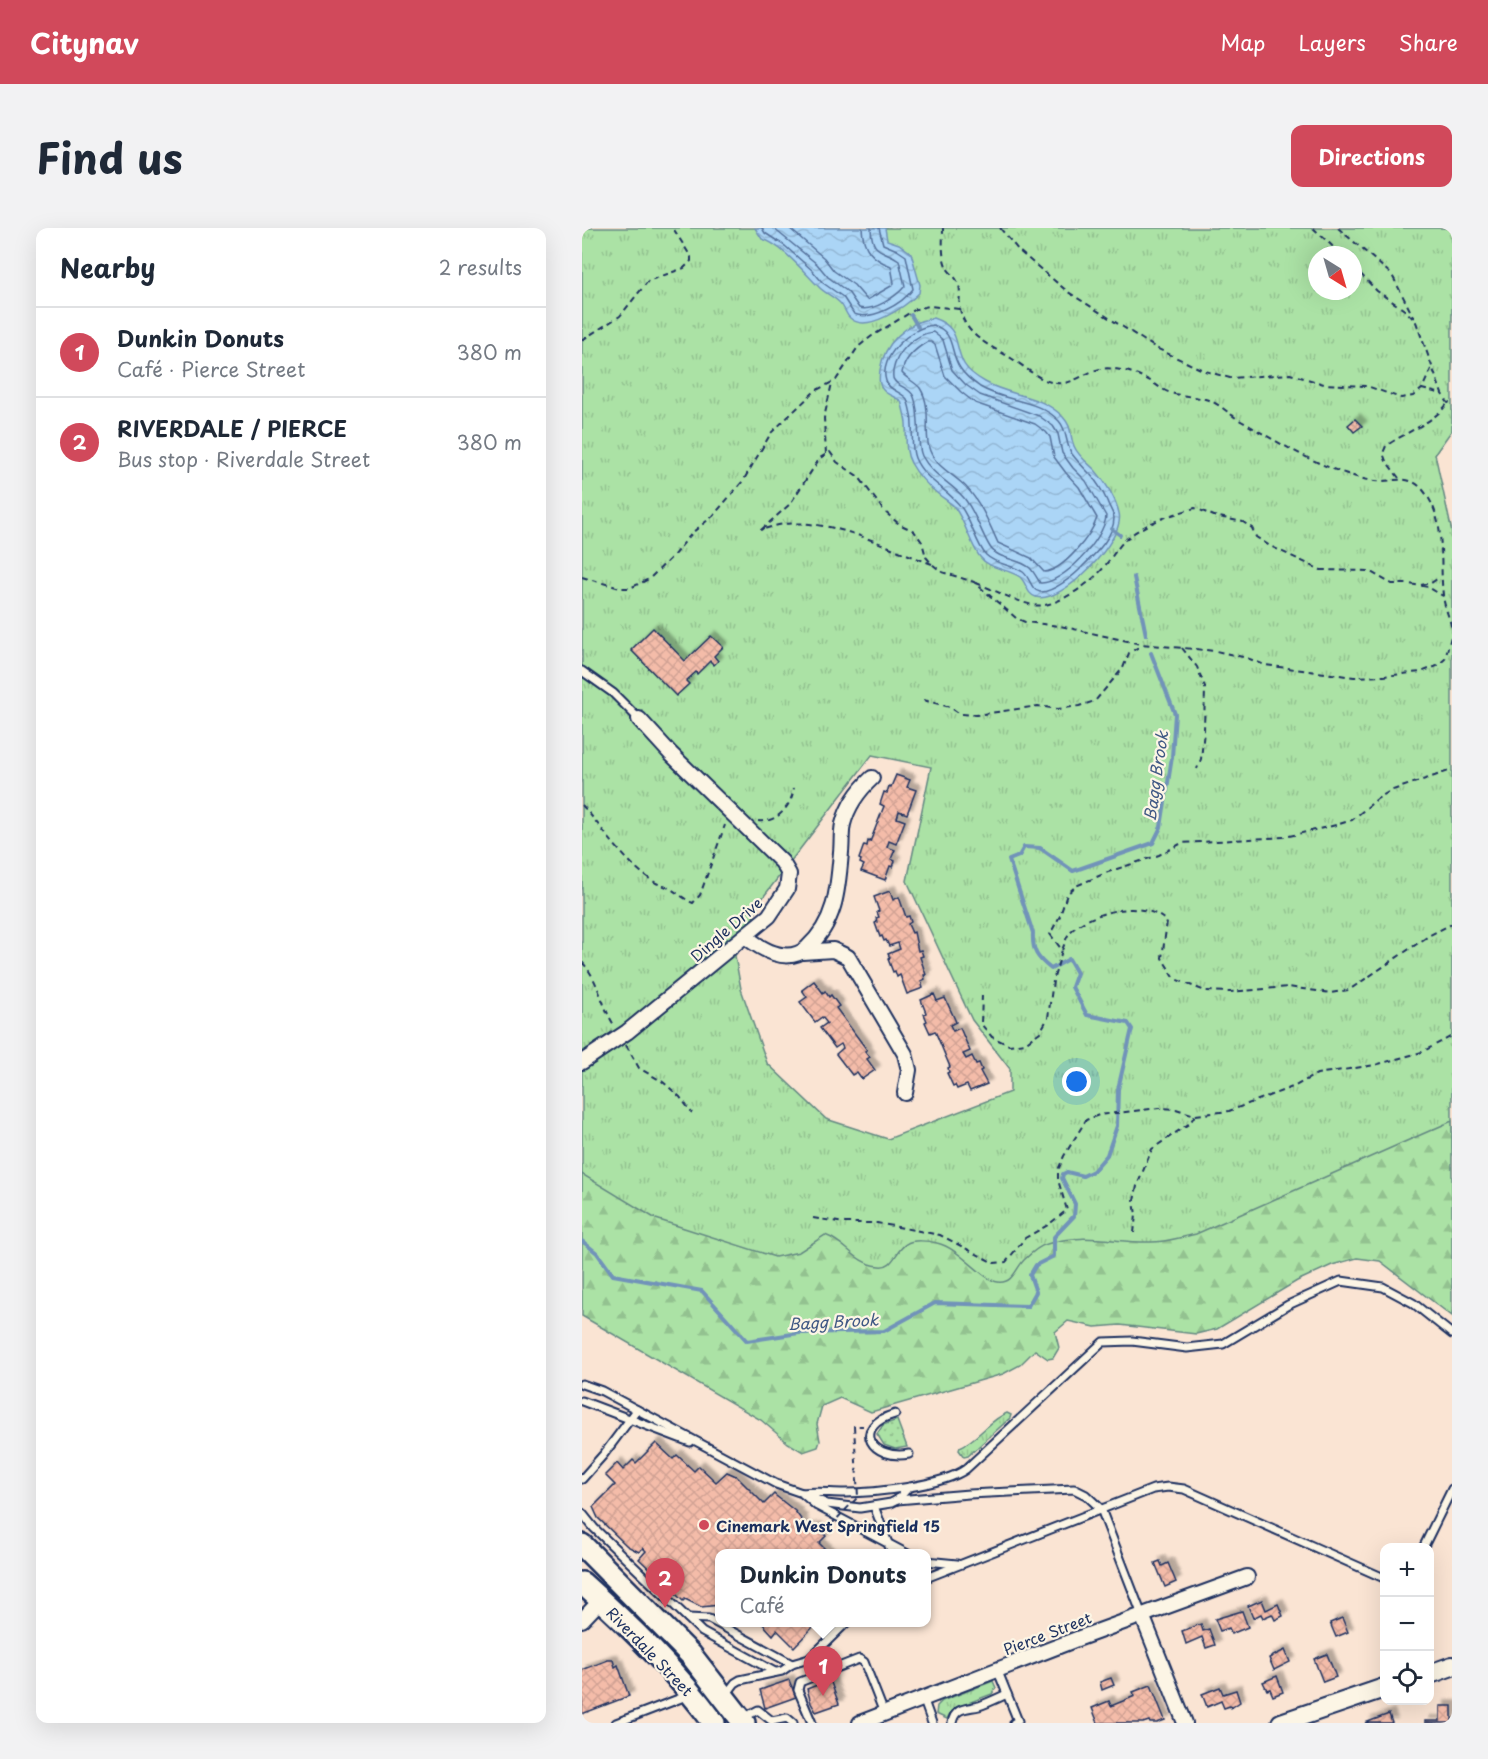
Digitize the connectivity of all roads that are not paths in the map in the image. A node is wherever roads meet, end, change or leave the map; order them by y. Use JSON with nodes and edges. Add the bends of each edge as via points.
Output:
{"nodes":[{"id":1,"x":582,"y":671,"type":"edge"},
{"id":2,"x":639,"y":719,"type":"joint"},
{"id":3,"x":872,"y":778,"type":"dead end"},
{"id":4,"x":745,"y":936,"type":"junction"},
{"id":5,"x":802,"y":952,"type":"junction"},
{"id":6,"x":582,"y":1062,"type":"edge"},
{"id":7,"x":905,"y":1093,"type":"dead end"},
{"id":8,"x":1452,"y":1334,"type":"edge"},
{"id":9,"x":582,"y":1383,"type":"edge"},
{"id":10,"x":582,"y":1401,"type":"edge"},
{"id":11,"x":637,"y":1410,"type":"junction"},
{"id":12,"x":895,"y":1414,"type":"dead end"},
{"id":13,"x":630,"y":1419,"type":"junction"},
{"id":14,"x":712,"y":1451,"type":"junction"},
{"id":15,"x":909,"y":1454,"type":"dead end"},
{"id":16,"x":582,"y":1479,"type":"edge"},
{"id":17,"x":909,"y":1487,"type":"junction"},
{"id":18,"x":1452,"y":1489,"type":"edge"},
{"id":19,"x":802,"y":1493,"type":"junction"},
{"id":20,"x":897,"y":1500,"type":"junction"},
{"id":21,"x":874,"y":1506,"type":"junction"},
{"id":22,"x":1101,"y":1509,"type":"junction"},
{"id":23,"x":582,"y":1513,"type":"edge"},
{"id":24,"x":1425,"y":1543,"type":"edge"},
{"id":25,"x":888,"y":1544,"type":"junction"},
{"id":26,"x":582,"y":1545,"type":"edge"},
{"id":27,"x":890,"y":1549,"type":"edge"},
{"id":28,"x":898,"y":1549,"type":"edge"},
{"id":29,"x":590,"y":1557,"type":"edge"},
{"id":30,"x":931,"y":1561,"type":"edge"},
{"id":31,"x":961,"y":1564,"type":"junction"},
{"id":32,"x":931,"y":1576,"type":"edge"},
{"id":33,"x":1380,"y":1576,"type":"edge"},
{"id":34,"x":1247,"y":1577,"type":"dead end"},
{"id":35,"x":582,"y":1583,"type":"edge"},
{"id":36,"x":601,"y":1600,"type":"junction"},
{"id":37,"x":1142,"y":1615,"type":"junction"},
{"id":38,"x":688,"y":1618,"type":"junction"},
{"id":39,"x":582,"y":1620,"type":"edge"},
{"id":40,"x":715,"y":1622,"type":"edge"},
{"id":41,"x":724,"y":1627,"type":"edge"},
{"id":42,"x":842,"y":1627,"type":"edge"},
{"id":43,"x":792,"y":1664,"type":"junction"},
{"id":44,"x":1452,"y":1666,"type":"edge"},
{"id":45,"x":997,"y":1669,"type":"junction"},
{"id":46,"x":775,"y":1672,"type":"junction"},
{"id":47,"x":1434,"y":1674,"type":"edge"},
{"id":48,"x":1434,"y":1676,"type":"edge"},
{"id":49,"x":1452,"y":1676,"type":"edge"},
{"id":50,"x":1380,"y":1689,"type":"edge"},
{"id":51,"x":692,"y":1694,"type":"junction"},
{"id":52,"x":1007,"y":1694,"type":"junction"},
{"id":53,"x":725,"y":1697,"type":"junction"},
{"id":54,"x":923,"y":1698,"type":"junction"},
{"id":55,"x":884,"y":1713,"type":"junction"},
{"id":56,"x":742,"y":1721,"type":"edge"},
{"id":57,"x":616,"y":1723,"type":"edge"},
{"id":58,"x":714,"y":1723,"type":"edge"},
{"id":59,"x":793,"y":1723,"type":"edge"},
{"id":60,"x":812,"y":1723,"type":"edge"},
{"id":61,"x":860,"y":1723,"type":"edge"},
{"id":62,"x":932,"y":1723,"type":"edge"},
{"id":63,"x":951,"y":1723,"type":"edge"},
{"id":64,"x":1014,"y":1723,"type":"edge"},
{"id":65,"x":1185,"y":1723,"type":"edge"},
{"id":66,"x":1281,"y":1723,"type":"edge"}],
"edges":[{"from":1,"to":2,"type":"lane","via":[[614,693]]},
{"from":2,"to":4,"type":"street","name":"Dingle Drive","via":[[782,862],[789,874],[780,902]]},
{"from":3,"to":5,"type":"street","via":[[852,800],[843,824],[830,918]]},
{"from":4,"to":5,"type":"street","via":[[760,948],[780,955]]},
{"from":4,"to":6,"type":"street","name":"Dingle Drive","via":[[627,1032]]},
{"from":5,"to":7,"type":"street","via":[[833,950],[848,957],[905,1054],[909,1070]]},
{"from":8,"to":17,"type":"lane","via":[[1413,1303],[1383,1287],[1341,1281],[1288,1305],[1223,1344],[1187,1348],[1132,1341],[1103,1342],[962,1472],[946,1480]]},
{"from":9,"to":11,"type":"lane"},
{"from":10,"to":13,"type":"lane"},
{"from":11,"to":13,"type":"lane"},
{"from":11,"to":14,"type":"lane"},
{"from":12,"to":15,"type":"lane","via":[[877,1420],[870,1429],[870,1438],[887,1454]]},
{"from":13,"to":14,"type":"lane"},
{"from":13,"to":16,"type":"lane"},
{"from":14,"to":19,"type":"lane"},
{"from":17,"to":19,"type":"lane"},
{"from":17,"to":20,"type":"lane"},
{"from":18,"to":24,"type":"lane"},
{"from":19,"to":21,"type":"lane","via":[[842,1507]]},
{"from":19,"to":25,"type":"lane","via":[[817,1506]]},
{"from":20,"to":21,"type":"lane"},
{"from":20,"to":22,"type":"lane","via":[[1074,1489]]},
{"from":21,"to":25,"type":"lane"},
{"from":22,"to":31,"type":"lane"},
{"from":22,"to":33,"type":"lane","via":[[1153,1489],[1177,1487]]},
{"from":22,"to":37,"type":"lane"},
{"from":23,"to":38,"type":"lane"},
{"from":25,"to":27,"type":"lane"},
{"from":25,"to":28,"type":"lane"},
{"from":26,"to":29,"type":"main road","name":"Riverdale Street"},
{"from":29,"to":53,"type":"main road","name":"Riverdale Street","via":[[677,1640]]},
{"from":30,"to":31,"type":"lane"},
{"from":31,"to":32,"type":"lane"},
{"from":34,"to":37,"type":"street","name":"Pierce Street"},
{"from":35,"to":36,"type":"main road","name":"Riverdale Street"},
{"from":36,"to":39,"type":"street"},
{"from":36,"to":51,"type":"main road","name":"Riverdale Street"},
{"from":37,"to":45,"type":"street","name":"Pierce Street"},
{"from":37,"to":65,"type":"street"},
{"from":38,"to":40,"type":"lane"},
{"from":38,"to":46,"type":"lane","via":[[705,1635]]},
{"from":41,"to":43,"type":"lane"},
{"from":42,"to":43,"type":"lane","via":[[808,1659]]},
{"from":43,"to":46,"type":"lane"},
{"from":44,"to":47,"type":"main road"},
{"from":45,"to":52,"type":"lane"},
{"from":45,"to":54,"type":"street","name":"Pierce Street"},
{"from":46,"to":53,"type":"lane","via":[[740,1680]]},
{"from":48,"to":49,"type":"street"},
{"from":50,"to":66,"type":"main road"},
{"from":51,"to":57,"type":"lane"},
{"from":51,"to":58,"type":"main road","name":"Riverdale Street"},
{"from":52,"to":63,"type":"lane","via":[[957,1711]]},
{"from":52,"to":64,"type":"lane","via":[[1018,1721]]},
{"from":53,"to":56,"type":"main road","name":"Riverdale Street"},
{"from":54,"to":55,"type":"street","name":"Pierce Street"},
{"from":54,"to":62,"type":"lane"},
{"from":55,"to":60,"type":"lane","via":[[864,1662],[859,1659],[800,1682],[798,1690]]},
{"from":55,"to":61,"type":"street","name":"Pierce Street"},
{"from":56,"to":59,"type":"lane","via":[[758,1710],[772,1721],[787,1718]]}]}
